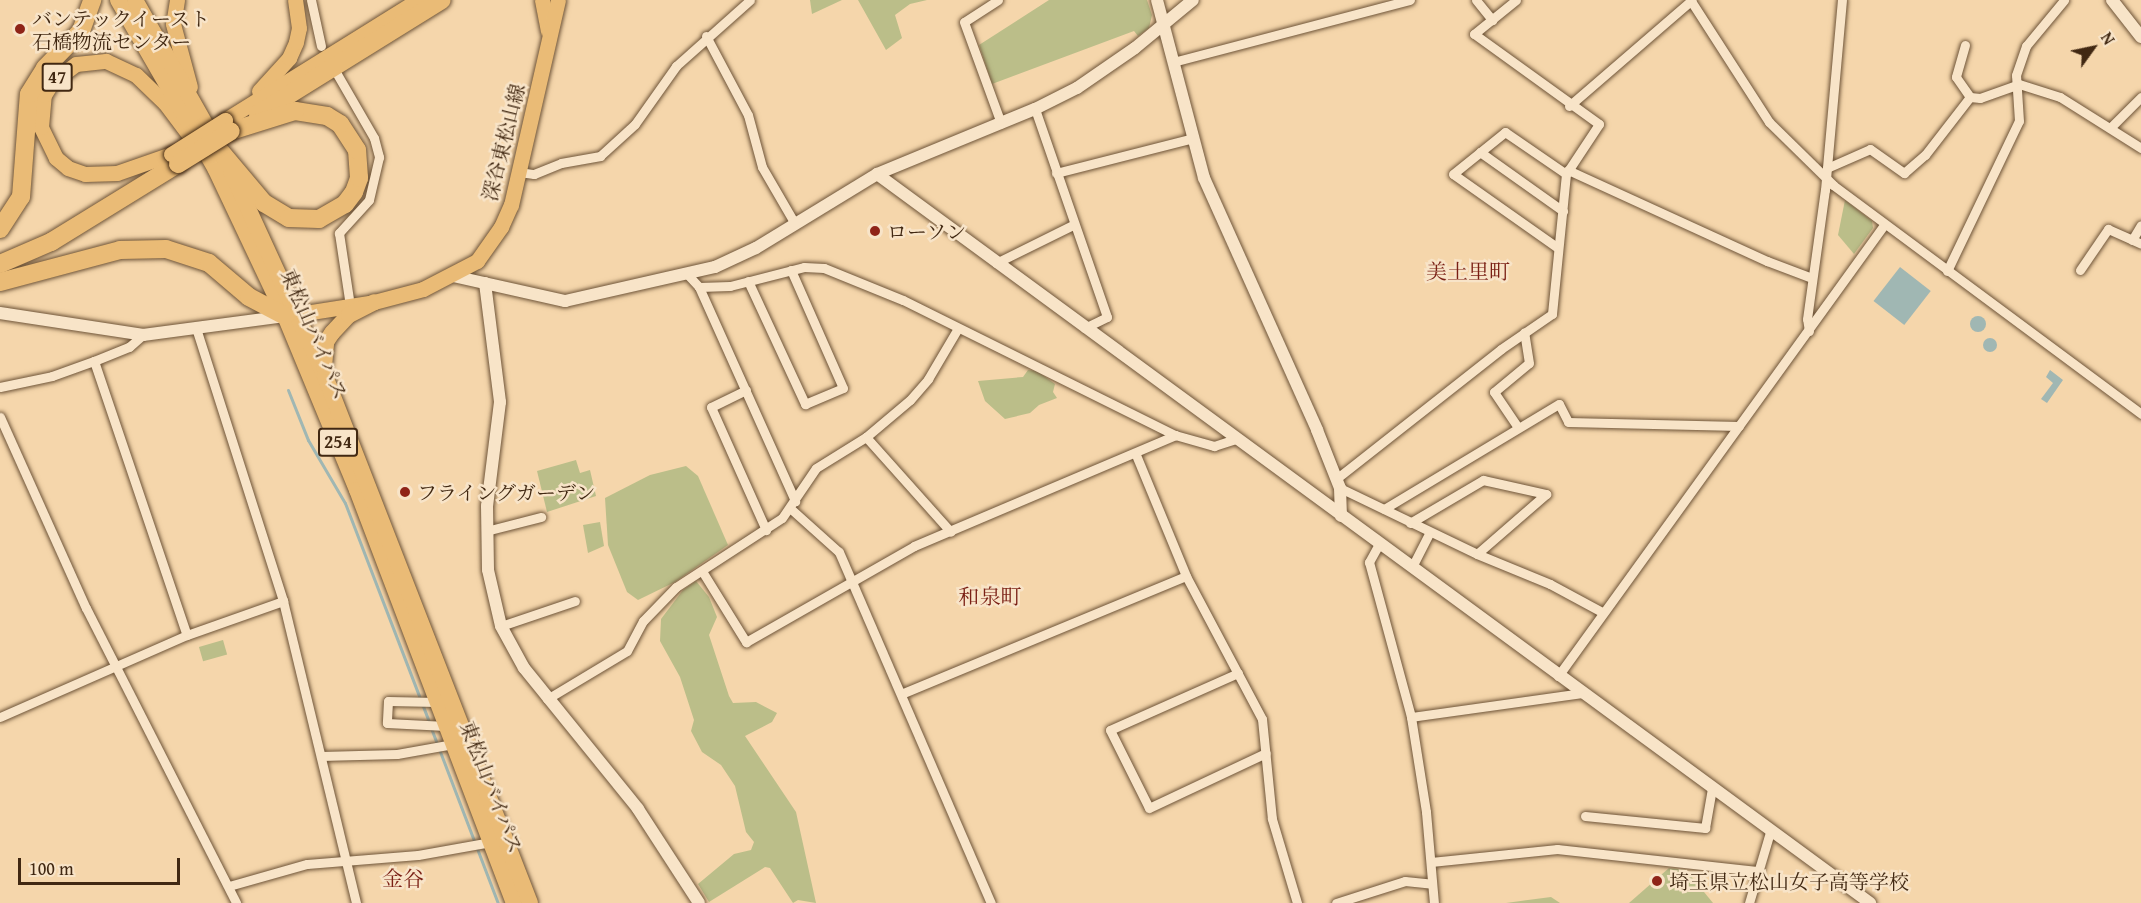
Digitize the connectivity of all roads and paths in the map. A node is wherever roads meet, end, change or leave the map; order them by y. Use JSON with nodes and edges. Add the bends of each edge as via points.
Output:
{"nodes":[{"id":1,"x":92,"y":0,"type":"edge"},
{"id":2,"x":118,"y":0,"type":"edge"},
{"id":3,"x":135,"y":0,"type":"edge"},
{"id":4,"x":177,"y":0,"type":"edge"},
{"id":5,"x":295,"y":0,"type":"edge"},
{"id":6,"x":311,"y":0,"type":"edge"},
{"id":7,"x":418,"y":0,"type":"edge"},
{"id":8,"x":442,"y":0,"type":"edge"},
{"id":9,"x":542,"y":0,"type":"edge"},
{"id":10,"x":558,"y":0,"type":"edge"},
{"id":11,"x":750,"y":0,"type":"edge"},
{"id":12,"x":998,"y":0,"type":"edge"},
{"id":13,"x":1157,"y":0,"type":"edge"},
{"id":14,"x":1193,"y":0,"type":"edge"},
{"id":15,"x":1410,"y":0,"type":"edge"},
{"id":16,"x":1476,"y":0,"type":"edge"},
{"id":17,"x":1516,"y":0,"type":"edge"},
{"id":18,"x":1842,"y":0,"type":"edge"},
{"id":19,"x":2064,"y":0,"type":"edge"},
{"id":20,"x":2112,"y":0,"type":"edge"},
{"id":21,"x":1691,"y":1,"type":"edge"},
{"id":22,"x":1492,"y":20,"type":"junction"},
{"id":23,"x":1163,"y":25,"type":"junction"},
{"id":24,"x":706,"y":36,"type":"junction"},
{"id":25,"x":2141,"y":37,"type":"edge"},
{"id":26,"x":549,"y":39,"type":"junction"},
{"id":27,"x":1965,"y":45,"type":"dead end"},
{"id":28,"x":321,"y":46,"type":"dead end"},
{"id":29,"x":1173,"y":62,"type":"junction"},
{"id":30,"x":337,"y":74,"type":"dead end"},
{"id":31,"x":2019,"y":84,"type":"junction"},
{"id":32,"x":1970,"y":97,"type":"junction"},
{"id":33,"x":2141,"y":97,"type":"edge"},
{"id":34,"x":195,"y":104,"type":"junction"},
{"id":35,"x":1569,"y":106,"type":"junction"},
{"id":36,"x":1035,"y":109,"type":"junction"},
{"id":37,"x":1001,"y":123,"type":"junction"},
{"id":38,"x":228,"y":126,"type":"junction"},
{"id":39,"x":2110,"y":128,"type":"junction"},
{"id":40,"x":1193,"y":138,"type":"junction"},
{"id":41,"x":2141,"y":148,"type":"edge"},
{"id":42,"x":221,"y":152,"type":"junction"},
{"id":43,"x":1480,"y":152,"type":"junction"},
{"id":44,"x":175,"y":159,"type":"junction"},
{"id":45,"x":216,"y":170,"type":"junction"},
{"id":46,"x":519,"y":172,"type":"junction"},
{"id":47,"x":1567,"y":172,"type":"junction"},
{"id":48,"x":1056,"y":173,"type":"junction"},
{"id":49,"x":1826,"y":173,"type":"junction"},
{"id":50,"x":877,"y":174,"type":"junction"},
{"id":51,"x":1563,"y":211,"type":"junction"},
{"id":52,"x":795,"y":224,"type":"junction"},
{"id":53,"x":1074,"y":225,"type":"junction"},
{"id":54,"x":1884,"y":225,"type":"junction"},
{"id":55,"x":2141,"y":225,"type":"edge"},
{"id":56,"x":0,"y":229,"type":"edge"},
{"id":57,"x":2136,"y":242,"type":"edge"},
{"id":58,"x":1558,"y":248,"type":"junction"},
{"id":59,"x":0,"y":251,"type":"edge"},
{"id":60,"x":996,"y":263,"type":"junction"},
{"id":61,"x":0,"y":264,"type":"edge"},
{"id":62,"x":791,"y":270,"type":"junction"},
{"id":63,"x":2080,"y":270,"type":"dead end"},
{"id":64,"x":1947,"y":271,"type":"junction"},
{"id":65,"x":688,"y":275,"type":"junction"},
{"id":66,"x":453,"y":276,"type":"junction"},
{"id":67,"x":1812,"y":278,"type":"junction"},
{"id":68,"x":748,"y":281,"type":"junction"},
{"id":69,"x":0,"y":282,"type":"edge"},
{"id":70,"x":485,"y":283,"type":"junction"},
{"id":71,"x":699,"y":287,"type":"junction"},
{"id":72,"x":374,"y":302,"type":"junction"},
{"id":73,"x":350,"y":306,"type":"junction"},
{"id":74,"x":0,"y":313,"type":"edge"},
{"id":75,"x":292,"y":315,"type":"junction"},
{"id":76,"x":196,"y":328,"type":"junction"},
{"id":77,"x":958,"y":328,"type":"junction"},
{"id":78,"x":1084,"y":328,"type":"junction"},
{"id":79,"x":1809,"y":331,"type":"junction"},
{"id":80,"x":1524,"y":332,"type":"junction"},
{"id":81,"x":143,"y":335,"type":"junction"},
{"id":82,"x":94,"y":361,"type":"junction"},
{"id":83,"x":325,"y":376,"type":"junction"},
{"id":84,"x":0,"y":387,"type":"edge"},
{"id":85,"x":746,"y":390,"type":"junction"},
{"id":86,"x":2141,"y":414,"type":"edge"},
{"id":87,"x":0,"y":417,"type":"edge"},
{"id":88,"x":1517,"y":426,"type":"junction"},
{"id":89,"x":1739,"y":426,"type":"junction"},
{"id":90,"x":1175,"y":435,"type":"junction"},
{"id":91,"x":867,"y":436,"type":"junction"},
{"id":92,"x":1236,"y":439,"type":"junction"},
{"id":93,"x":1136,"y":455,"type":"junction"},
{"id":94,"x":1338,"y":484,"type":"junction"},
{"id":95,"x":793,"y":505,"type":"junction"},
{"id":96,"x":1384,"y":509,"type":"junction"},
{"id":97,"x":1341,"y":516,"type":"junction"},
{"id":98,"x":541,"y":517,"type":"dead end"},
{"id":99,"x":1410,"y":522,"type":"junction"},
{"id":100,"x":766,"y":530,"type":"junction"},
{"id":101,"x":486,"y":531,"type":"junction"},
{"id":102,"x":951,"y":532,"type":"junction"},
{"id":103,"x":1430,"y":532,"type":"junction"},
{"id":104,"x":1379,"y":544,"type":"junction"},
{"id":105,"x":1477,"y":554,"type":"junction"},
{"id":106,"x":1412,"y":567,"type":"junction"},
{"id":107,"x":702,"y":571,"type":"junction"},
{"id":108,"x":1186,"y":576,"type":"junction"},
{"id":109,"x":852,"y":583,"type":"junction"},
{"id":110,"x":282,"y":601,"type":"junction"},
{"id":111,"x":575,"y":601,"type":"dead end"},
{"id":112,"x":1602,"y":612,"type":"junction"},
{"id":113,"x":501,"y":626,"type":"junction"},
{"id":114,"x":187,"y":635,"type":"junction"},
{"id":115,"x":117,"y":666,"type":"junction"},
{"id":116,"x":1238,"y":673,"type":"junction"},
{"id":117,"x":1558,"y":676,"type":"junction"},
{"id":118,"x":1581,"y":693,"type":"junction"},
{"id":119,"x":901,"y":694,"type":"junction"},
{"id":120,"x":547,"y":699,"type":"junction"},
{"id":121,"x":436,"y":702,"type":"junction"},
{"id":122,"x":0,"y":717,"type":"edge"},
{"id":123,"x":1411,"y":717,"type":"junction"},
{"id":124,"x":446,"y":726,"type":"junction"},
{"id":125,"x":453,"y":744,"type":"junction"},
{"id":126,"x":1266,"y":753,"type":"junction"},
{"id":127,"x":321,"y":756,"type":"junction"},
{"id":128,"x":1712,"y":789,"type":"junction"},
{"id":129,"x":1585,"y":816,"type":"dead end"},
{"id":130,"x":1770,"y":832,"type":"junction"},
{"id":131,"x":490,"y":842,"type":"junction"},
{"id":132,"x":345,"y":858,"type":"junction"},
{"id":133,"x":1431,"y":862,"type":"junction"},
{"id":134,"x":1757,"y":871,"type":"junction"},
{"id":135,"x":1432,"y":884,"type":"junction"},
{"id":136,"x":229,"y":886,"type":"junction"},
{"id":137,"x":236,"y":903,"type":"edge"},
{"id":138,"x":356,"y":903,"type":"edge"},
{"id":139,"x":514,"y":903,"type":"edge"},
{"id":140,"x":530,"y":903,"type":"edge"},
{"id":141,"x":699,"y":903,"type":"edge"},
{"id":142,"x":991,"y":903,"type":"edge"},
{"id":143,"x":1297,"y":903,"type":"edge"},
{"id":144,"x":1336,"y":903,"type":"edge"},
{"id":145,"x":1434,"y":903,"type":"edge"},
{"id":146,"x":1749,"y":903,"type":"edge"},
{"id":147,"x":1870,"y":903,"type":"edge"}],
"edges":[{"from":1,"to":56,"type":"highway","via":[[81,31],[45,68],[29,94],[21,197]]},
{"from":2,"to":45,"type":"highway","name":"東松山バイパス","number":"254"},
{"from":3,"to":34,"type":"highway","name":"東松山バイパス","number":"254"},
{"from":4,"to":34,"type":"main road","via":[[175,33]]},
{"from":5,"to":38,"type":"main road","via":[[298,27],[289,58]]},
{"from":6,"to":28,"type":"street"},
{"from":7,"to":38,"type":"main road"},
{"from":8,"to":38,"type":"highway"},
{"from":9,"to":26,"type":"main road","name":"深谷東松山線"},
{"from":10,"to":26,"type":"main road","name":"深谷東松山線"},
{"from":11,"to":24,"type":"street"},
{"from":12,"to":37,"type":"street","via":[[964,22]]},
{"from":13,"to":23,"type":"street"},
{"from":14,"to":23,"type":"street"},
{"from":15,"to":29,"type":"street"},
{"from":16,"to":22,"type":"street"},
{"from":17,"to":22,"type":"street"},
{"from":18,"to":49,"type":"street"},
{"from":19,"to":31,"type":"street","via":[[2026,46],[2016,75]]},
{"from":20,"to":25,"type":"street"},
{"from":21,"to":35,"type":"street"},
{"from":21,"to":49,"type":"street","via":[[1769,122]]},
{"from":22,"to":35,"type":"street","via":[[1474,34]]},
{"from":23,"to":29,"type":"street"},
{"from":23,"to":36,"type":"street","via":[[1092,79]]},
{"from":24,"to":46,"type":"street","via":[[676,66],[635,124],[600,156],[561,163],[534,174]]},
{"from":24,"to":52,"type":"street","via":[[752,125],[762,167]]},
{"from":26,"to":46,"type":"main road","name":"深谷東松山線"},
{"from":27,"to":32,"type":"street","via":[[1956,77]]},
{"from":29,"to":40,"type":"street"},
{"from":30,"to":73,"type":"street","via":[[374,138],[379,158],[369,200],[339,233]]},
{"from":31,"to":32,"type":"street","via":[[1980,98]]},
{"from":31,"to":39,"type":"street","via":[[2060,97]]},
{"from":31,"to":64,"type":"street","via":[[2019,122]]},
{"from":32,"to":49,"type":"street","via":[[1925,155],[1904,173],[1870,149]]},
{"from":33,"to":39,"type":"street"},
{"from":34,"to":42,"type":"highway","name":"東松山バイパス","number":"254"},
{"from":35,"to":47,"type":"street","via":[[1599,124]]},
{"from":36,"to":37,"type":"street"},
{"from":36,"to":48,"type":"street"},
{"from":37,"to":50,"type":"street"},
{"from":38,"to":42,"type":"highway","via":[[295,111],[327,116],[340,124],[357,150],[359,178],[354,192],[339,209],[319,219],[289,218],[264,203]]},
{"from":38,"to":44,"type":"highway","bridge":true},
{"from":39,"to":41,"type":"street"},
{"from":40,"to":48,"type":"street"},
{"from":40,"to":94,"type":"street","via":[[1216,211],[1269,317]]},
{"from":42,"to":75,"type":"highway","name":"東松山バイパス","number":"254"},
{"from":43,"to":47,"type":"street","via":[[1505,132]]},
{"from":43,"to":51,"type":"street"},
{"from":43,"to":58,"type":"street","via":[[1453,174]]},
{"from":44,"to":45,"type":"main road","number":"47","via":[[117,173],[85,174],[68,168],[56,158],[41,127],[44,95],[52,82],[76,64],[106,61],[122,66],[165,103]]},
{"from":44,"to":59,"type":"highway","via":[[64,221]]},
{"from":44,"to":61,"type":"highway","via":[[51,242]]},
{"from":45,"to":75,"type":"highway","name":"東松山バイパス","number":"254"},
{"from":46,"to":66,"type":"main road","name":"深谷東松山線","via":[[511,205],[490,245],[477,261]]},
{"from":47,"to":51,"type":"street"},
{"from":47,"to":67,"type":"street"},
{"from":48,"to":53,"type":"street"},
{"from":49,"to":54,"type":"street"},
{"from":49,"to":67,"type":"street"},
{"from":50,"to":52,"type":"street"},
{"from":50,"to":60,"type":"street"},
{"from":51,"to":58,"type":"street"},
{"from":52,"to":65,"type":"street","via":[[742,255]]},
{"from":53,"to":60,"type":"street"},
{"from":53,"to":78,"type":"street","via":[[1107,318]]},
{"from":54,"to":64,"type":"street"},
{"from":54,"to":79,"type":"street"},
{"from":55,"to":57,"type":"street"},
{"from":57,"to":63,"type":"street","via":[[2108,229]]},
{"from":58,"to":80,"type":"street","via":[[1552,314]]},
{"from":60,"to":78,"type":"street"},
{"from":62,"to":68,"type":"street"},
{"from":62,"to":68,"type":"street","via":[[843,388],[805,404]]},
{"from":62,"to":77,"type":"street","via":[[824,268]]},
{"from":64,"to":86,"type":"street"},
{"from":65,"to":70,"type":"street","via":[[565,301]]},
{"from":65,"to":71,"type":"street"},
{"from":66,"to":70,"type":"street"},
{"from":66,"to":72,"type":"main road","name":"深谷東松山線"},
{"from":67,"to":79,"type":"street"},
{"from":68,"to":71,"type":"street"},
{"from":69,"to":75,"type":"highway","via":[[120,250],[166,249],[209,263],[249,297]]},
{"from":70,"to":101,"type":"street","via":[[500,402]]},
{"from":71,"to":85,"type":"street"},
{"from":72,"to":73,"type":"main road","name":"深谷東松山線"},
{"from":72,"to":83,"type":"highway","via":[[349,315],[332,333],[325,349]]},
{"from":73,"to":75,"type":"main road","name":"深谷東松山線"},
{"from":74,"to":81,"type":"street"},
{"from":75,"to":76,"type":"street"},
{"from":75,"to":83,"type":"highway","name":"東松山バイパス","number":"254"},
{"from":75,"to":121,"type":"highway","name":"東松山バイパス","number":"254"},
{"from":76,"to":81,"type":"street"},
{"from":76,"to":110,"type":"street"},
{"from":77,"to":90,"type":"street"},
{"from":77,"to":91,"type":"street","via":[[919,390]]},
{"from":78,"to":92,"type":"street"},
{"from":79,"to":89,"type":"street"},
{"from":80,"to":88,"type":"street","via":[[1529,363],[1494,392]]},
{"from":80,"to":94,"type":"street"},
{"from":81,"to":82,"type":"street","via":[[129,347]]},
{"from":82,"to":84,"type":"street","via":[[52,376]]},
{"from":82,"to":114,"type":"street"},
{"from":83,"to":140,"type":"highway","name":"東松山バイパス","number":"254"},
{"from":85,"to":95,"type":"street"},
{"from":85,"to":100,"type":"street","via":[[711,407]]},
{"from":87,"to":115,"type":"street","via":[[86,608]]},
{"from":88,"to":89,"type":"street","via":[[1559,404],[1568,422]]},
{"from":88,"to":96,"type":"street"},
{"from":89,"to":112,"type":"street"},
{"from":90,"to":92,"type":"street","via":[[1214,446]]},
{"from":90,"to":93,"type":"street"},
{"from":91,"to":95,"type":"street","via":[[816,468]]},
{"from":91,"to":102,"type":"street"},
{"from":92,"to":97,"type":"street"},
{"from":93,"to":102,"type":"street"},
{"from":93,"to":108,"type":"street"},
{"from":94,"to":96,"type":"street"},
{"from":94,"to":97,"type":"street"},
{"from":95,"to":100,"type":"street"},
{"from":95,"to":109,"type":"street","via":[[836,548]]},
{"from":96,"to":99,"type":"street"},
{"from":97,"to":104,"type":"street"},
{"from":98,"to":101,"type":"street"},
{"from":99,"to":103,"type":"street"},
{"from":99,"to":105,"type":"street","via":[[1483,480],[1546,494]]},
{"from":100,"to":107,"type":"street"},
{"from":101,"to":113,"type":"street","via":[[488,570]]},
{"from":102,"to":109,"type":"street","via":[[914,546]]},
{"from":103,"to":105,"type":"street"},
{"from":103,"to":106,"type":"street"},
{"from":104,"to":106,"type":"street"},
{"from":104,"to":123,"type":"street","via":[[1369,562]]},
{"from":105,"to":112,"type":"street","via":[[1543,580]]},
{"from":106,"to":117,"type":"street"},
{"from":107,"to":109,"type":"street","via":[[746,642]]},
{"from":107,"to":120,"type":"street","via":[[676,587],[649,613],[627,651]]},
{"from":108,"to":116,"type":"street"},
{"from":108,"to":119,"type":"street"},
{"from":109,"to":119,"type":"street"},
{"from":110,"to":114,"type":"street"},
{"from":110,"to":127,"type":"street"},
{"from":111,"to":113,"type":"street"},
{"from":112,"to":117,"type":"street"},
{"from":113,"to":120,"type":"street"},
{"from":114,"to":115,"type":"street"},
{"from":115,"to":122,"type":"street"},
{"from":115,"to":136,"type":"street"},
{"from":116,"to":126,"type":"street","via":[[1262,719]]},
{"from":116,"to":126,"type":"street","via":[[1110,730],[1149,807]]},
{"from":117,"to":118,"type":"street"},
{"from":118,"to":123,"type":"street"},
{"from":118,"to":128,"type":"street"},
{"from":119,"to":142,"type":"street"},
{"from":120,"to":141,"type":"street","via":[[638,809]]},
{"from":121,"to":124,"type":"highway","name":"東松山バイパス","number":"254"},
{"from":121,"to":124,"type":"street","via":[[388,701],[387,723]]},
{"from":123,"to":133,"type":"street"},
{"from":124,"to":125,"type":"highway","name":"東松山バイパス","number":"254"},
{"from":125,"to":127,"type":"street","via":[[397,754]]},
{"from":125,"to":131,"type":"highway","name":"東松山バイパス","number":"254"},
{"from":126,"to":143,"type":"street","via":[[1272,819]]},
{"from":127,"to":132,"type":"street"},
{"from":128,"to":129,"type":"street","via":[[1705,828]]},
{"from":128,"to":130,"type":"street"},
{"from":130,"to":134,"type":"street"},
{"from":130,"to":147,"type":"street"},
{"from":131,"to":132,"type":"street","via":[[418,855]]},
{"from":131,"to":139,"type":"highway","name":"東松山バイパス","number":"254"},
{"from":132,"to":136,"type":"street","via":[[307,864]]},
{"from":132,"to":138,"type":"street"},
{"from":133,"to":134,"type":"street","via":[[1557,849]]},
{"from":133,"to":135,"type":"street"},
{"from":134,"to":146,"type":"street"},
{"from":135,"to":144,"type":"street","via":[[1405,881]]},
{"from":135,"to":145,"type":"street"},
{"from":136,"to":137,"type":"street"}]}
